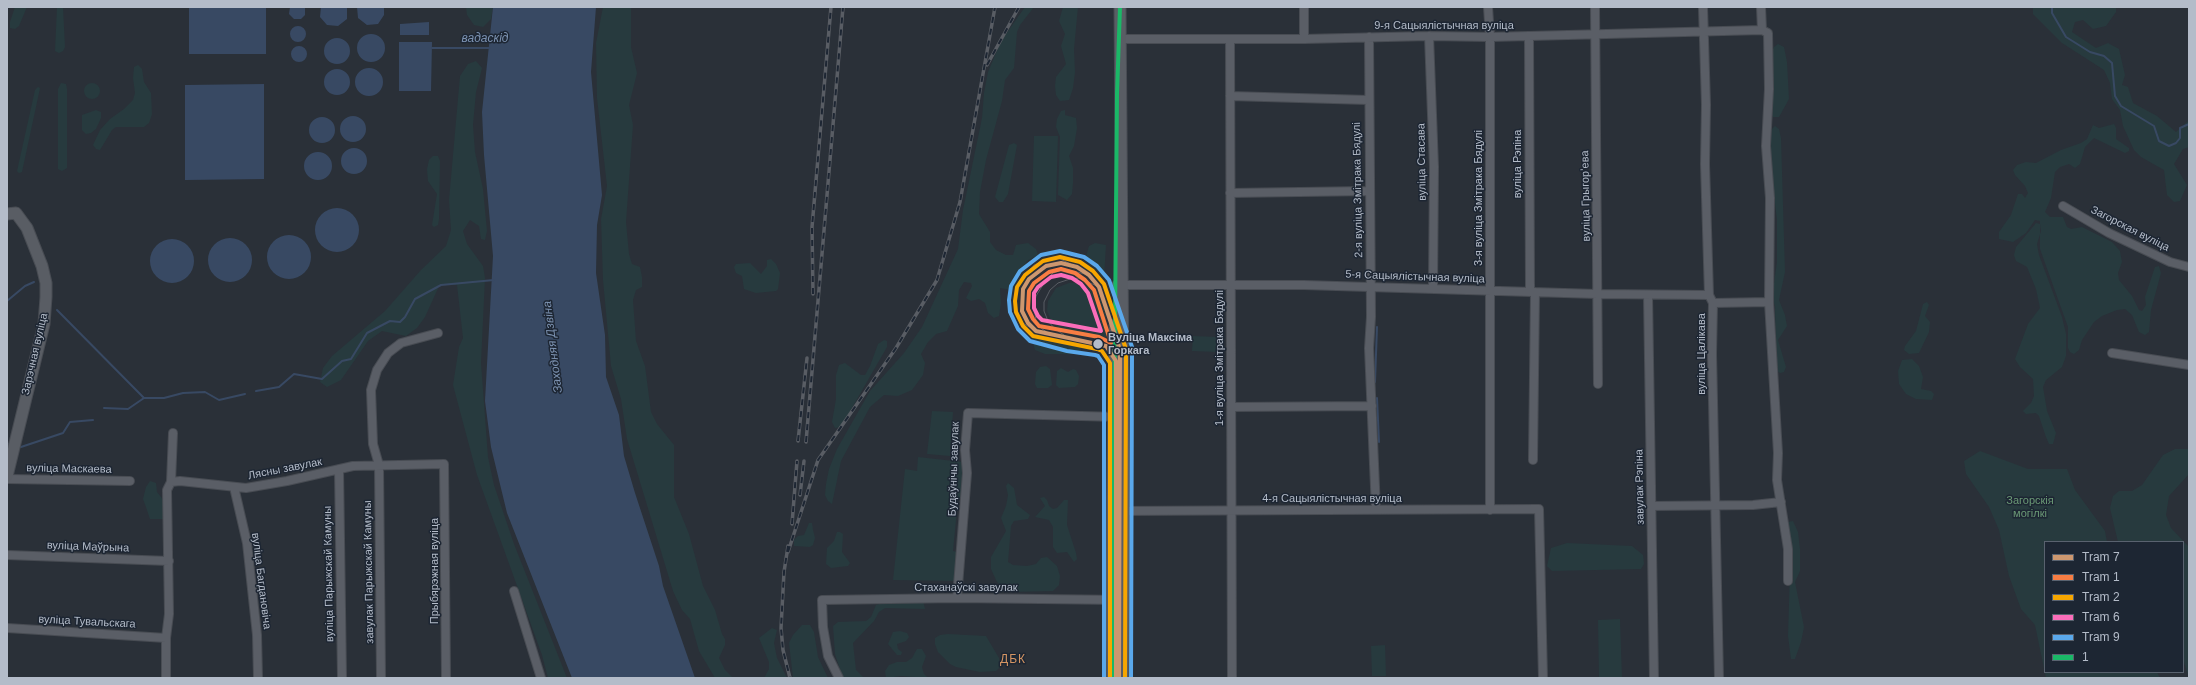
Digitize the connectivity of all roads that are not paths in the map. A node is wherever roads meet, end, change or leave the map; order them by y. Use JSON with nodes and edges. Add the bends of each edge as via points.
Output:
{"nodes":[{"id":1,"x":1120,"y":7,"type":"edge"},
{"id":2,"x":1304,"y":7,"type":"edge"},
{"id":3,"x":1488,"y":7,"type":"edge"},
{"id":4,"x":1595,"y":7,"type":"edge"},
{"id":5,"x":1703,"y":7,"type":"edge"},
{"id":6,"x":1761,"y":7,"type":"edge"},
{"id":7,"x":1765,"y":31,"type":"junction"},
{"id":8,"x":1705,"y":32,"type":"junction"},
{"id":9,"x":1595,"y":34,"type":"junction"},
{"id":10,"x":1429,"y":36,"type":"junction"},
{"id":11,"x":1529,"y":36,"type":"junction"},
{"id":12,"x":1369,"y":37,"type":"junction"},
{"id":13,"x":1490,"y":37,"type":"junction"},
{"id":14,"x":1120,"y":39,"type":"junction"},
{"id":15,"x":1230,"y":39,"type":"junction"},
{"id":16,"x":1304,"y":39,"type":"junction"},
{"id":17,"x":1230,"y":96,"type":"junction"},
{"id":18,"x":1368,"y":100,"type":"junction"},
{"id":19,"x":1369,"y":191,"type":"junction"},
{"id":20,"x":1230,"y":193,"type":"junction"},
{"id":21,"x":2063,"y":206,"type":"dead end"},
{"id":22,"x":11,"y":213,"type":"edge"},
{"id":23,"x":2189,"y":267,"type":"edge"},
{"id":24,"x":1118,"y":285,"type":"junction"},
{"id":25,"x":1231,"y":286,"type":"junction"},
{"id":26,"x":1371,"y":287,"type":"junction"},
{"id":27,"x":1432,"y":289,"type":"junction"},
{"id":28,"x":1490,"y":290,"type":"junction"},
{"id":29,"x":1533,"y":292,"type":"junction"},
{"id":30,"x":1597,"y":294,"type":"junction"},
{"id":31,"x":1648,"y":295,"type":"junction"},
{"id":32,"x":1709,"y":295,"type":"junction"},
{"id":33,"x":1769,"y":302,"type":"junction"},
{"id":34,"x":1713,"y":303,"type":"junction"},
{"id":35,"x":438,"y":332,"type":"dead end"},
{"id":36,"x":2112,"y":353,"type":"dead end"},
{"id":37,"x":2189,"y":365,"type":"edge"},
{"id":38,"x":1598,"y":384,"type":"dead end"},
{"id":39,"x":1372,"y":406,"type":"junction"},
{"id":40,"x":1231,"y":407,"type":"junction"},
{"id":41,"x":1118,"y":417,"type":"junction"},
{"id":42,"x":173,"y":433,"type":"dead end"},
{"id":43,"x":1533,"y":460,"type":"dead end"},
{"id":44,"x":444,"y":464,"type":"joint"},
{"id":45,"x":379,"y":465,"type":"junction"},
{"id":46,"x":339,"y":469,"type":"junction"},
{"id":47,"x":7,"y":476,"type":"edge"},
{"id":48,"x":7,"y":479,"type":"edge"},
{"id":49,"x":130,"y":481,"type":"dead end"},
{"id":50,"x":171,"y":482,"type":"junction"},
{"id":51,"x":234,"y":487,"type":"junction"},
{"id":52,"x":1781,"y":502,"type":"junction"},
{"id":53,"x":1715,"y":505,"type":"junction"},
{"id":54,"x":1651,"y":506,"type":"junction"},
{"id":55,"x":1231,"y":510,"type":"junction"},
{"id":56,"x":1376,"y":510,"type":"junction"},
{"id":57,"x":1490,"y":510,"type":"junction"},
{"id":58,"x":1112,"y":511,"type":"junction"},
{"id":59,"x":1124,"y":512,"type":"junction"},
{"id":60,"x":7,"y":554,"type":"edge"},
{"id":61,"x":169,"y":561,"type":"junction"},
{"id":62,"x":1788,"y":582,"type":"dead end"},
{"id":63,"x":514,"y":591,"type":"dead end"},
{"id":64,"x":957,"y":598,"type":"junction"},
{"id":65,"x":1111,"y":600,"type":"junction"},
{"id":66,"x":1123,"y":600,"type":"junction"},
{"id":67,"x":7,"y":628,"type":"edge"},
{"id":68,"x":166,"y":638,"type":"junction"},
{"id":69,"x":166,"y":678,"type":"edge"},
{"id":70,"x":258,"y":678,"type":"edge"},
{"id":71,"x":342,"y":678,"type":"edge"},
{"id":72,"x":381,"y":678,"type":"edge"},
{"id":73,"x":446,"y":678,"type":"edge"},
{"id":74,"x":541,"y":678,"type":"edge"},
{"id":75,"x":838,"y":678,"type":"edge"},
{"id":76,"x":1112,"y":678,"type":"edge"},
{"id":77,"x":1123,"y":678,"type":"edge"},
{"id":78,"x":1232,"y":678,"type":"edge"},
{"id":79,"x":1543,"y":678,"type":"edge"},
{"id":80,"x":1654,"y":678,"type":"edge"},
{"id":81,"x":1719,"y":678,"type":"edge"}],
"edges":[{"from":1,"to":14,"type":"main road"},
{"from":2,"to":16,"type":"street"},
{"from":3,"to":13,"type":"street","name":"3-я вуліца Змітрака Бядулі"},
{"from":4,"to":9,"type":"street","name":"вуліца Грыгорʼева"},
{"from":5,"to":8,"type":"street","name":"вуліца Цалікава"},
{"from":6,"to":7,"type":"street"},
{"from":7,"to":8,"type":"street","name":"9-я Сацыялістычная вуліца"},
{"from":7,"to":33,"type":"street","via":[[1769,89],[1766,146],[1770,214]]},
{"from":8,"to":9,"type":"street","name":"9-я Сацыялістычная вуліца"},
{"from":8,"to":32,"type":"street","name":"вуліца Цалікава","via":[[1705,164]]},
{"from":9,"to":11,"type":"street","name":"9-я Сацыялістычная вуліца"},
{"from":9,"to":30,"type":"street","name":"вуліца Грыгорʼева"},
{"from":10,"to":12,"type":"street","name":"9-я Сацыялістычная вуліца"},
{"from":10,"to":13,"type":"street","name":"9-я Сацыялістычная вуліца"},
{"from":10,"to":27,"type":"street","name":"вуліца Стасава","via":[[1434,167]]},
{"from":11,"to":13,"type":"street","name":"9-я Сацыялістычная вуліца"},
{"from":11,"to":29,"type":"street","name":"вуліца Рэпіна"},
{"from":12,"to":16,"type":"street","name":"9-я Сацыялістычная вуліца"},
{"from":12,"to":18,"type":"street","name":"2-я вуліца Змітрака Бядулі"},
{"from":13,"to":28,"type":"street","name":"3-я вуліца Змітрака Бядулі"},
{"from":14,"to":15,"type":"street","name":"9-я Сацыялістычная вуліца"},
{"from":14,"to":24,"type":"main road","via":[[1116,94]]},
{"from":15,"to":16,"type":"street","name":"9-я Сацыялістычная вуліца"},
{"from":15,"to":17,"type":"street","name":"1-я вуліца Змітрака Бядулі"},
{"from":17,"to":18,"type":"street"},
{"from":17,"to":20,"type":"street","name":"1-я вуліца Змітрака Бядулі"},
{"from":18,"to":19,"type":"street","name":"2-я вуліца Змітрака Бядулі"},
{"from":19,"to":20,"type":"street"},
{"from":19,"to":26,"type":"street","name":"2-я вуліца Змітрака Бядулі"},
{"from":20,"to":25,"type":"street","name":"1-я вуліца Змітрака Бядулі"},
{"from":21,"to":23,"type":"street","name":"Загорская вуліца","via":[[2110,233],[2170,262]]},
{"from":22,"to":47,"type":"main road","name":"Зарэчная вуліца","via":[[27,228],[42,266],[46,283],[46,303],[42,331]]},
{"from":24,"to":25,"type":"street","name":"5-я Сацыялістычная вуліца"},
{"from":24,"to":41,"type":"main road"},
{"from":25,"to":26,"type":"street","name":"5-я Сацыялістычная вуліца"},
{"from":25,"to":40,"type":"street","name":"1-я вуліца Змітрака Бядулі"},
{"from":26,"to":27,"type":"street","name":"5-я Сацыялістычная вуліца"},
{"from":26,"to":39,"type":"street","name":"2-я вуліца Змітрака Бядулі","via":[[1369,348]]},
{"from":27,"to":28,"type":"street","name":"5-я Сацыялістычная вуліца"},
{"from":28,"to":29,"type":"street","name":"5-я Сацыялістычная вуліца"},
{"from":28,"to":57,"type":"street","name":"3-я вуліца Змітрака Бядулі"},
{"from":29,"to":30,"type":"street","name":"5-я Сацыялістычная вуліца"},
{"from":29,"to":43,"type":"street","name":"вуліца Рэпіна"},
{"from":30,"to":31,"type":"street","name":"5-я Сацыялістычная вуліца"},
{"from":30,"to":38,"type":"street","name":"вуліца Грыгорʼева"},
{"from":31,"to":32,"type":"street","name":"5-я Сацыялістычная вуліца"},
{"from":31,"to":54,"type":"street","name":"завулак Рэпіна"},
{"from":32,"to":34,"type":"street","name":"вуліца Цалікава"},
{"from":33,"to":34,"type":"street"},
{"from":33,"to":52,"type":"street","via":[[1778,453],[1777,480]]},
{"from":34,"to":53,"type":"street","name":"вуліца Цалікава"},
{"from":35,"to":45,"type":"street","via":[[401,343],[388,353],[378,370],[371,390],[373,444]]},
{"from":36,"to":37,"type":"street"},
{"from":39,"to":40,"type":"street"},
{"from":39,"to":56,"type":"street","name":"2-я вуліца Змітрака Бядулі"},
{"from":40,"to":55,"type":"street","name":"1-я вуліца Змітрака Бядулі"},
{"from":41,"to":58,"type":"main road"},
{"from":41,"to":59,"type":"main road"},
{"from":41,"to":64,"type":"street","name":"Будаўнічы завулак","via":[[968,413],[966,499]]},
{"from":42,"to":50,"type":"street"},
{"from":44,"to":45,"type":"street","name":"Лясны завулак"},
{"from":44,"to":73,"type":"street","name":"Прыбярэжная вуліца"},
{"from":45,"to":46,"type":"street","name":"Лясны завулак"},
{"from":45,"to":72,"type":"street","name":"завулак Парыжскай Камуны"},
{"from":46,"to":51,"type":"street","name":"Лясны завулак","via":[[264,486]]},
{"from":46,"to":71,"type":"street","name":"вуліца Парыжскай Камуны"},
{"from":48,"to":49,"type":"street","name":"вуліца Маскаева"},
{"from":50,"to":51,"type":"street","name":"Лясны завулак"},
{"from":50,"to":61,"type":"street","via":[[167,490]]},
{"from":51,"to":70,"type":"street","name":"вуліца Багдановіча","via":[[247,543],[257,635]]},
{"from":52,"to":53,"type":"street"},
{"from":52,"to":62,"type":"street","via":[[1788,549]]},
{"from":53,"to":54,"type":"street"},
{"from":53,"to":81,"type":"street","name":"вуліца Цалікава"},
{"from":54,"to":80,"type":"street","name":"завулак Рэпіна"},
{"from":55,"to":56,"type":"street","name":"4-я Сацыялістычная вуліца"},
{"from":55,"to":59,"type":"street","name":"4-я Сацыялістычная вуліца"},
{"from":55,"to":78,"type":"street","name":"1-я вуліца Змітрака Бядулі"},
{"from":56,"to":57,"type":"street","name":"4-я Сацыялістычная вуліца"},
{"from":57,"to":79,"type":"street","name":"4-я Сацыялістычная вуліца","via":[[1539,509]]},
{"from":58,"to":59,"type":"street","name":"4-я Сацыялістычная вуліца"},
{"from":58,"to":65,"type":"main road"},
{"from":59,"to":66,"type":"main road"},
{"from":60,"to":61,"type":"street","name":"вуліца Маўрына"},
{"from":61,"to":68,"type":"street","via":[[169,614]]},
{"from":63,"to":74,"type":"street"},
{"from":64,"to":65,"type":"street","name":"Стаханаўскі завулак"},
{"from":64,"to":75,"type":"street","name":"Стаханаўскі завулак","via":[[822,600],[828,656]]},
{"from":65,"to":66,"type":"street","name":"Стаханаўскі завулак"},
{"from":65,"to":76,"type":"main road"},
{"from":66,"to":77,"type":"main road"},
{"from":67,"to":68,"type":"street","name":"вуліца Тувальскага"},
{"from":68,"to":69,"type":"street"}]}
